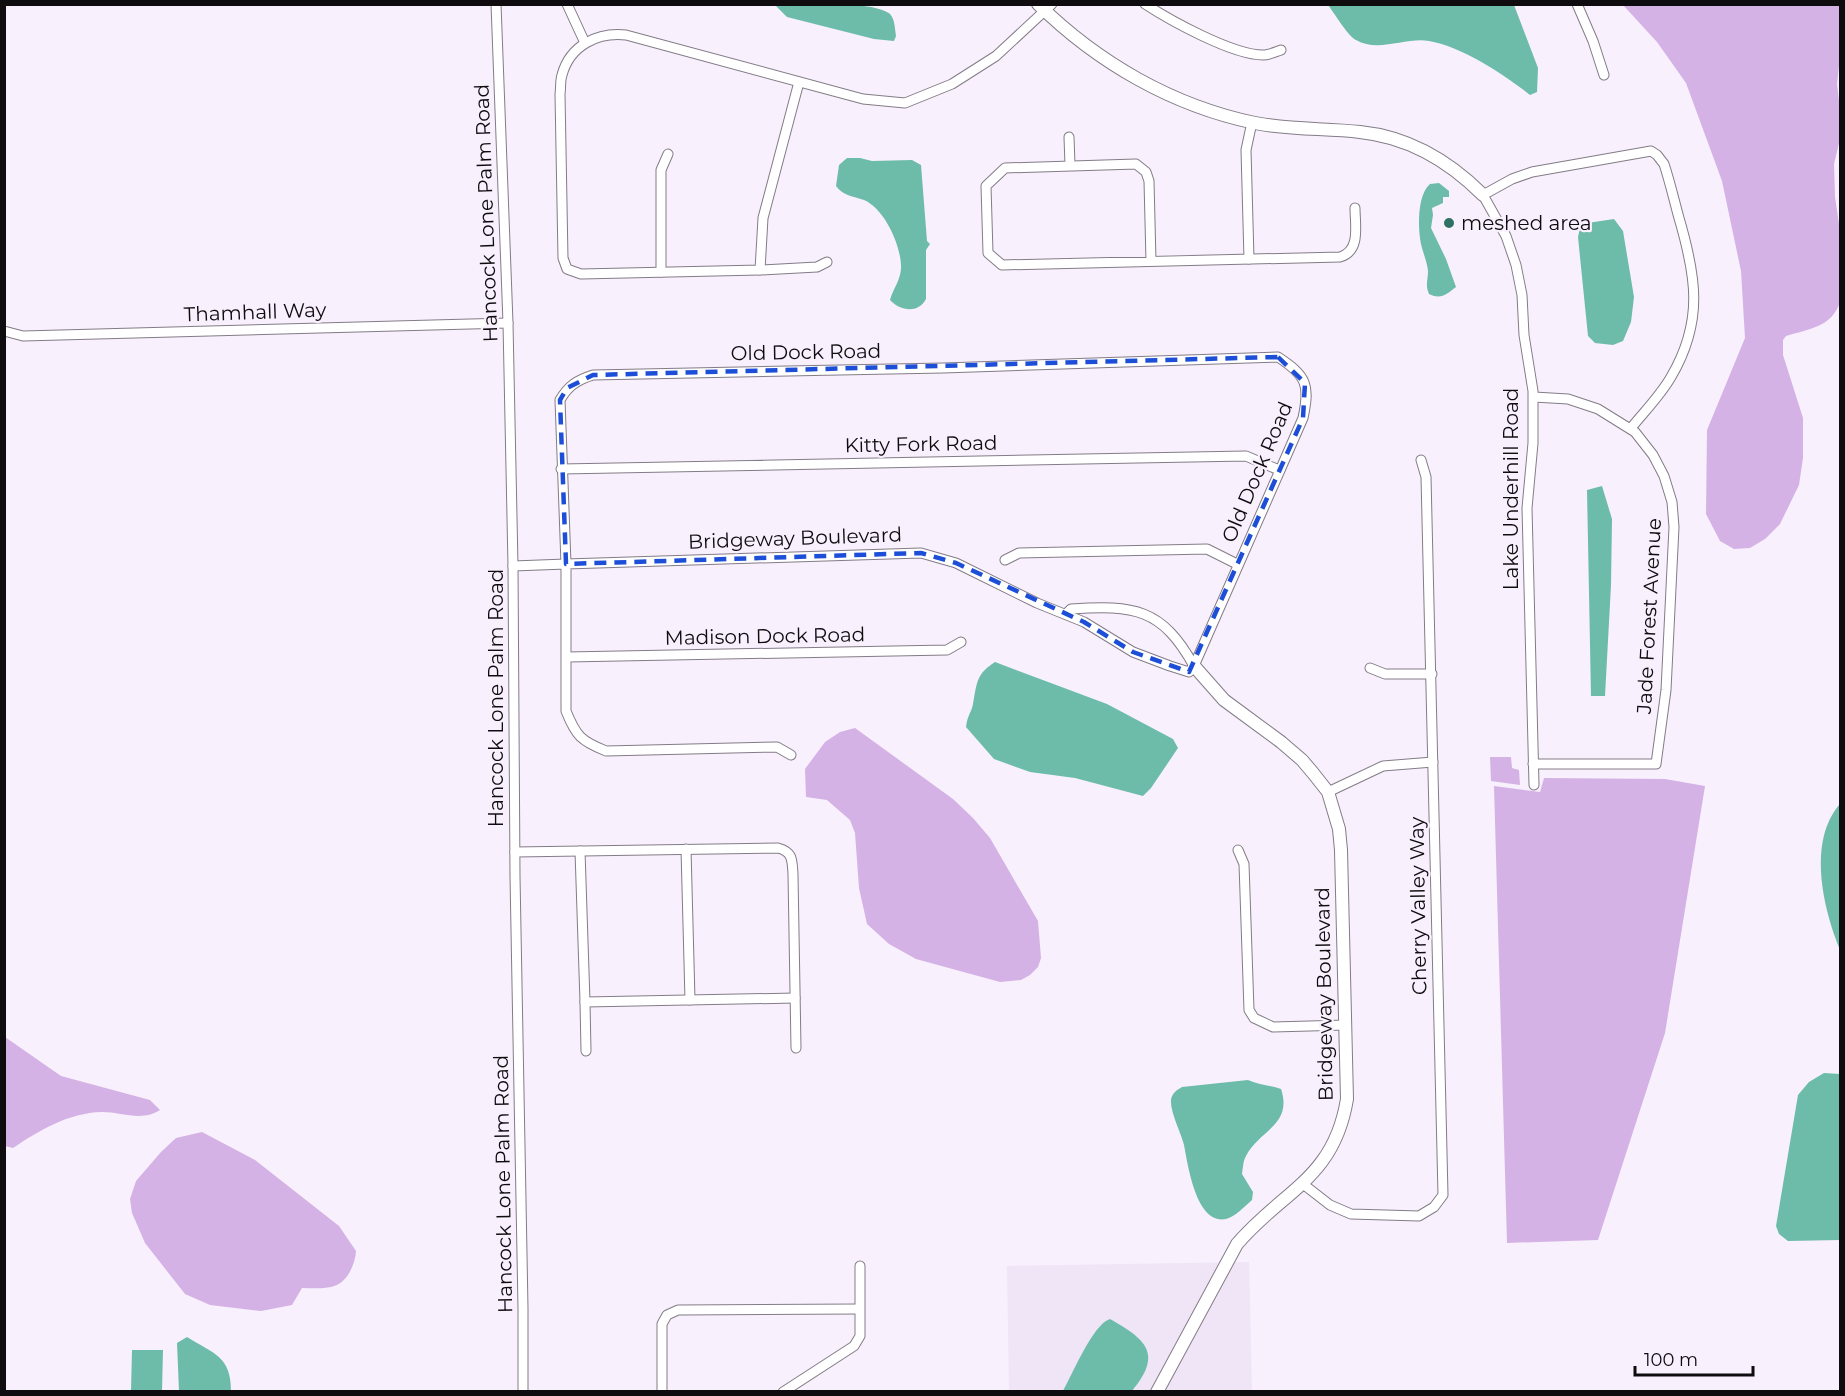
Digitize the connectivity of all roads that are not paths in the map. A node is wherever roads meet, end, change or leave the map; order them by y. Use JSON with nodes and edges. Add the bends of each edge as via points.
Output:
{"nodes":[{"id":1,"x":496,"y":4,"type":"edge"},
{"id":2,"x":567,"y":4,"type":"edge"},
{"id":3,"x":1145,"y":4,"type":"edge"},
{"id":4,"x":1577,"y":4,"type":"edge"},
{"id":5,"x":1045,"y":7,"type":"edge"},
{"id":6,"x":585,"y":44,"type":"junction"},
{"id":7,"x":1281,"y":50,"type":"dead end"},
{"id":8,"x":1604,"y":75,"type":"dead end"},
{"id":9,"x":799,"y":82,"type":"junction"},
{"id":10,"x":1252,"y":122,"type":"junction"},
{"id":11,"x":1069,"y":137,"type":"dead end"},
{"id":12,"x":668,"y":153,"type":"dead end"},
{"id":13,"x":1070,"y":165,"type":"junction"},
{"id":14,"x":1483,"y":195,"type":"junction"},
{"id":15,"x":1355,"y":208,"type":"dead end"},
{"id":16,"x":1249,"y":259,"type":"junction"},
{"id":17,"x":1151,"y":261,"type":"junction"},
{"id":18,"x":827,"y":262,"type":"dead end"},
{"id":19,"x":760,"y":270,"type":"junction"},
{"id":20,"x":661,"y":272,"type":"junction"},
{"id":21,"x":508,"y":323,"type":"junction"},
{"id":22,"x":4,"y":331,"type":"edge"},
{"id":23,"x":1534,"y":397,"type":"junction"},
{"id":24,"x":1631,"y":428,"type":"junction"},
{"id":25,"x":1420,"y":460,"type":"dead end"},
{"id":26,"x":561,"y":469,"type":"junction"},
{"id":27,"x":1279,"y":470,"type":"junction"},
{"id":28,"x":1005,"y":560,"type":"dead end"},
{"id":29,"x":566,"y":564,"type":"junction"},
{"id":30,"x":1237,"y":564,"type":"junction"},
{"id":31,"x":513,"y":566,"type":"junction"},
{"id":32,"x":1066,"y":614,"type":"junction"},
{"id":33,"x":961,"y":642,"type":"dead end"},
{"id":34,"x":567,"y":657,"type":"junction"},
{"id":35,"x":1194,"y":666,"type":"junction"},
{"id":36,"x":1370,"y":668,"type":"dead end"},
{"id":37,"x":1432,"y":674,"type":"junction"},
{"id":38,"x":792,"y":755,"type":"dead end"},
{"id":39,"x":1433,"y":762,"type":"junction"},
{"id":40,"x":1533,"y":764,"type":"junction"},
{"id":41,"x":1534,"y":785,"type":"dead end"},
{"id":42,"x":1328,"y":792,"type":"junction"},
{"id":43,"x":686,"y":849,"type":"junction"},
{"id":44,"x":1238,"y":850,"type":"dead end"},
{"id":45,"x":580,"y":851,"type":"junction"},
{"id":46,"x":515,"y":852,"type":"junction"},
{"id":47,"x":795,"y":998,"type":"junction"},
{"id":48,"x":690,"y":1000,"type":"junction"},
{"id":49,"x":585,"y":1002,"type":"junction"},
{"id":50,"x":1346,"y":1025,"type":"junction"},
{"id":51,"x":796,"y":1048,"type":"dead end"},
{"id":52,"x":586,"y":1050,"type":"dead end"},
{"id":53,"x":1304,"y":1184,"type":"junction"},
{"id":54,"x":860,"y":1266,"type":"dead end"},
{"id":55,"x":860,"y":1309,"type":"junction"},
{"id":56,"x":523,"y":1392,"type":"edge"},
{"id":57,"x":662,"y":1392,"type":"edge"},
{"id":58,"x":783,"y":1392,"type":"edge"},
{"id":59,"x":1157,"y":1392,"type":"edge"}],
"edges":[{"from":1,"to":21,"type":"street","name":"Hancock Lone Palm Road"},
{"from":2,"to":6,"type":"street"},
{"from":3,"to":7,"type":"street","via":[[1189,29],[1237,49],[1259,55]]},
{"from":4,"to":8,"type":"street"},
{"from":5,"to":9,"type":"street","via":[[987,62],[952,84],[905,102],[863,99]]},
{"from":5,"to":10,"type":"street","name":"Lake Underhill Road","via":[[1097,55],[1144,84],[1189,104]]},
{"from":6,"to":9,"type":"street","via":[[610,33],[626,35]]},
{"from":6,"to":20,"type":"street","via":[[570,56],[560,94],[563,258],[567,269],[581,274]]},
{"from":9,"to":19,"type":"street","via":[[763,218]]},
{"from":10,"to":14,"type":"street","name":"Lake Underhill Road","via":[[1370,133],[1404,141],[1448,164]]},
{"from":10,"to":16,"type":"street","via":[[1246,150]]},
{"from":11,"to":13,"type":"street"},
{"from":12,"to":20,"type":"street","via":[[661,170]]},
{"from":13,"to":17,"type":"street","via":[[1136,164],[1146,172]]},
{"from":13,"to":17,"type":"street","via":[[1005,168],[986,186],[988,253],[1002,265]]},
{"from":14,"to":23,"type":"street","name":"Lake Underhill Road","via":[[1506,236],[1516,265]]},
{"from":14,"to":24,"type":"street","via":[[1512,179],[1539,171],[1642,152],[1651,151],[1660,157],[1691,260],[1694,305],[1679,362]]},
{"from":15,"to":16,"type":"street","via":[[1355,244],[1345,256]]},
{"from":16,"to":17,"type":"street"},
{"from":18,"to":19,"type":"street","via":[[817,267]]},
{"from":19,"to":20,"type":"street"},
{"from":21,"to":22,"type":"street","name":"Thamhall Way","via":[[23,336]]},
{"from":21,"to":31,"type":"street","name":"Hancock Lone Palm Road"},
{"from":23,"to":24,"type":"street","name":"Jade Forest Avenue","via":[[1568,399],[1598,409]]},
{"from":23,"to":40,"type":"street","name":"Lake Underhill Road","via":[[1527,508]]},
{"from":24,"to":40,"type":"street","name":"Jade Forest Avenue","via":[[1660,468],[1673,514],[1667,683],[1656,764]]},
{"from":25,"to":37,"type":"street","name":"Cherry Valley Way","via":[[1426,477]]},
{"from":26,"to":27,"type":"street","name":"Kitty Fork Road","via":[[1246,456]]},
{"from":26,"to":27,"type":"street","name":"Old Dock Road","via":[[560,400],[567,388],[593,375],[1278,357],[1293,367],[1305,383],[1308,397],[1303,418]]},
{"from":26,"to":29,"type":"street","name":"Old Dock Road"},
{"from":27,"to":30,"type":"street","name":"Old Dock Road"},
{"from":28,"to":30,"type":"street","via":[[1019,553],[1207,549]]},
{"from":29,"to":31,"type":"street","name":"Bridgeway Boulevard"},
{"from":29,"to":32,"type":"street","name":"Bridgeway Boulevard","via":[[921,554],[956,564]]},
{"from":29,"to":34,"type":"street","name":"Old Dock Road"},
{"from":30,"to":35,"type":"street","name":"Old Dock Road"},
{"from":31,"to":46,"type":"street","name":"Hancock Lone Palm Road"},
{"from":32,"to":35,"type":"street","name":"Bridgeway Boulevard","via":[[1142,656],[1189,672]]},
{"from":32,"to":35,"type":"street","name":"Bridgeway Boulevard","via":[[1071,609],[1105,607],[1150,616],[1173,634]]},
{"from":33,"to":34,"type":"street","name":"Madison Dock Road","via":[[947,650]]},
{"from":34,"to":38,"type":"street","name":"Old Dock Road","via":[[566,711],[574,730],[589,744],[606,752],[777,747]]},
{"from":35,"to":42,"type":"street","name":"Bridgeway Boulevard","via":[[1224,700],[1302,760]]},
{"from":36,"to":37,"type":"street","via":[[1385,674]]},
{"from":37,"to":39,"type":"street","name":"Cherry Valley Way"},
{"from":39,"to":42,"type":"street","via":[[1383,766]]},
{"from":39,"to":53,"type":"street","name":"Cherry Valley Way","via":[[1443,1195],[1434,1207],[1419,1216],[1351,1214],[1329,1205]]},
{"from":40,"to":41,"type":"street","name":"Lake Underhill Road"},
{"from":42,"to":50,"type":"street","name":"Bridgeway Boulevard","via":[[1341,850]]},
{"from":43,"to":45,"type":"street"},
{"from":43,"to":47,"type":"street","via":[[778,848],[791,855]]},
{"from":43,"to":48,"type":"street"},
{"from":44,"to":50,"type":"street","via":[[1244,864],[1249,1010],[1273,1027]]},
{"from":45,"to":46,"type":"street"},
{"from":45,"to":49,"type":"street"},
{"from":46,"to":56,"type":"street","name":"Hancock Lone Palm Road"},
{"from":47,"to":48,"type":"street"},
{"from":47,"to":51,"type":"street"},
{"from":48,"to":49,"type":"street"},
{"from":49,"to":52,"type":"street"},
{"from":50,"to":53,"type":"street","name":"Bridgeway Boulevard","via":[[1344,1115],[1330,1150]]},
{"from":53,"to":59,"type":"street","name":"Bridgeway Boulevard","via":[[1254,1224],[1237,1244]]},
{"from":54,"to":55,"type":"street"},
{"from":55,"to":57,"type":"street","via":[[678,1310],[667,1315],[662,1324]]},
{"from":55,"to":58,"type":"street","via":[[860,1336],[854,1346]]}]}
